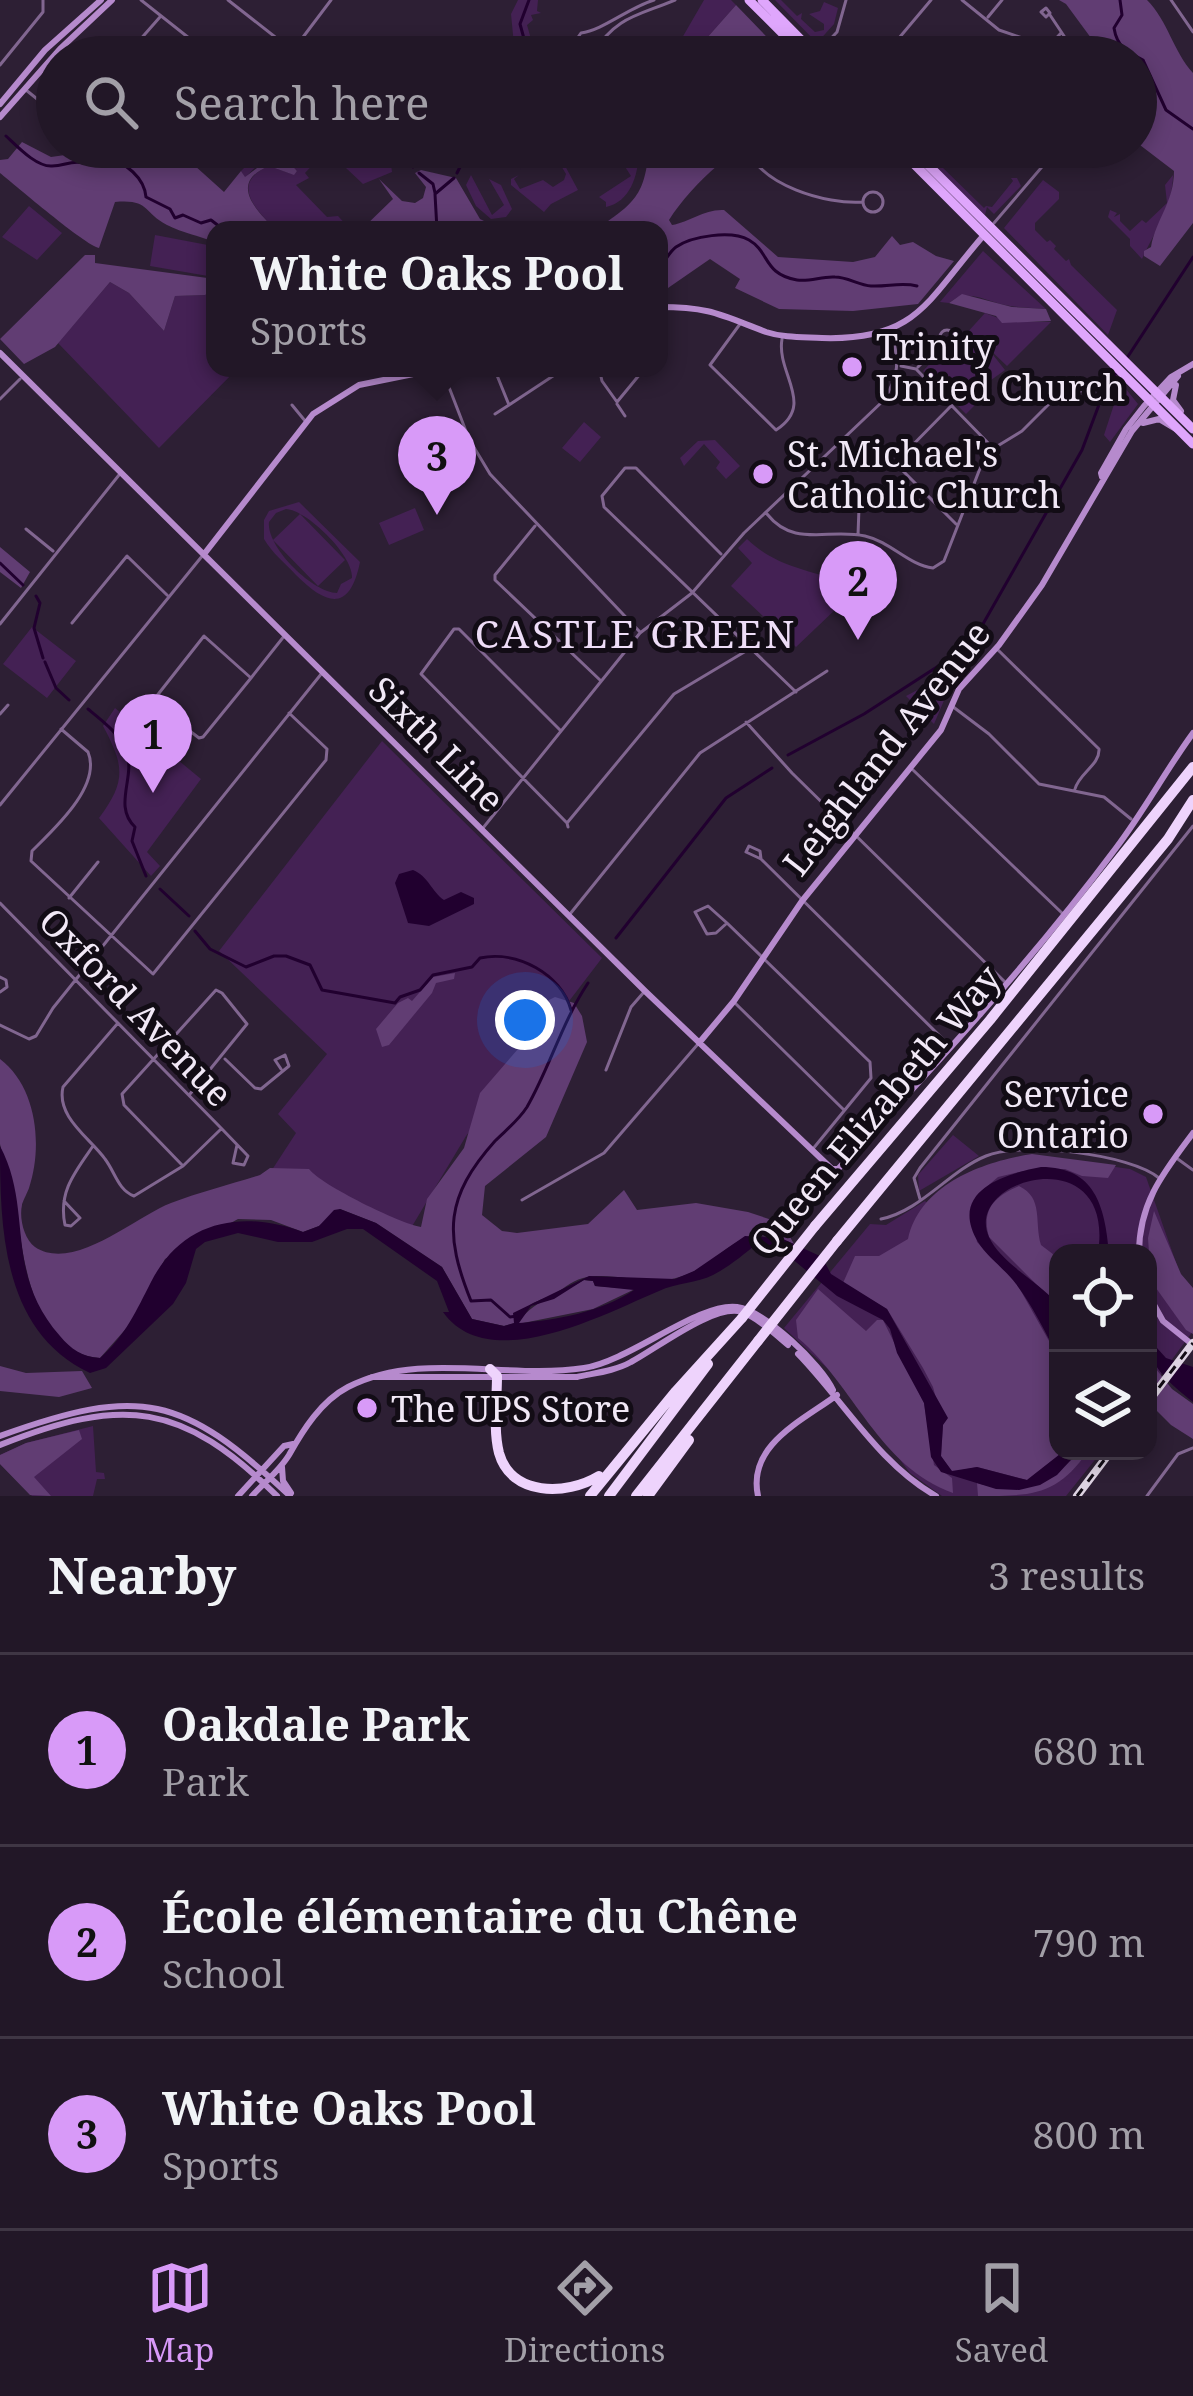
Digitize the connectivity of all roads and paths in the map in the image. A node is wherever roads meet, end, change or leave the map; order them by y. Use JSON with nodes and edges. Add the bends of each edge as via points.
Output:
{"nodes":[{"id":1,"x":43,"y":0,"type":"edge"},
{"id":2,"x":101,"y":0,"type":"edge"},
{"id":3,"x":112,"y":0,"type":"edge"},
{"id":4,"x":141,"y":0,"type":"edge"},
{"id":5,"x":228,"y":0,"type":"edge"},
{"id":6,"x":317,"y":0,"type":"edge"},
{"id":7,"x":331,"y":0,"type":"edge"},
{"id":8,"x":654,"y":0,"type":"edge"},
{"id":9,"x":675,"y":0,"type":"edge"},
{"id":10,"x":749,"y":0,"type":"edge"},
{"id":11,"x":762,"y":0,"type":"edge"},
{"id":12,"x":846,"y":0,"type":"edge"},
{"id":13,"x":931,"y":0,"type":"edge"},
{"id":14,"x":962,"y":0,"type":"edge"},
{"id":15,"x":1003,"y":0,"type":"edge"},
{"id":16,"x":1172,"y":0,"type":"edge"},
{"id":17,"x":326,"y":7,"type":"junction"},
{"id":18,"x":1050,"y":15,"type":"dead end"},
{"id":19,"x":161,"y":16,"type":"junction"},
{"id":20,"x":986,"y":19,"type":"junction"},
{"id":21,"x":592,"y":32,"type":"junction"},
{"id":22,"x":1063,"y":32,"type":"junction"},
{"id":23,"x":1193,"y":32,"type":"edge"},
{"id":24,"x":61,"y":36,"type":"edge"},
{"id":25,"x":74,"y":36,"type":"edge"},
{"id":26,"x":143,"y":36,"type":"edge"},
{"id":27,"x":186,"y":36,"type":"edge"},
{"id":28,"x":269,"y":36,"type":"edge"},
{"id":29,"x":304,"y":36,"type":"edge"},
{"id":30,"x":578,"y":36,"type":"edge"},
{"id":31,"x":594,"y":36,"type":"edge"},
{"id":32,"x":607,"y":36,"type":"edge"},
{"id":33,"x":790,"y":36,"type":"edge"},
{"id":34,"x":795,"y":36,"type":"edge"},
{"id":35,"x":833,"y":36,"type":"edge"},
{"id":36,"x":901,"y":36,"type":"edge"},
{"id":37,"x":1016,"y":36,"type":"edge"},
{"id":38,"x":1059,"y":36,"type":"edge"},
{"id":39,"x":1065,"y":36,"type":"edge"},
{"id":40,"x":36,"y":64,"type":"edge"},
{"id":41,"x":0,"y":65,"type":"edge"},
{"id":42,"x":36,"y":72,"type":"edge"},
{"id":43,"x":21,"y":86,"type":"junction"},
{"id":44,"x":36,"y":98,"type":"edge"},
{"id":45,"x":0,"y":104,"type":"edge"},
{"id":46,"x":0,"y":117,"type":"edge"},
{"id":47,"x":761,"y":168,"type":"edge"},
{"id":48,"x":920,"y":168,"type":"edge"},
{"id":49,"x":934,"y":168,"type":"edge"},
{"id":50,"x":1041,"y":168,"type":"edge"},
{"id":51,"x":863,"y":202,"type":"dead end"},
{"id":52,"x":987,"y":231,"type":"junction"},
{"id":53,"x":668,"y":307,"type":"edge"},
{"id":54,"x":742,"y":321,"type":"junction"},
{"id":55,"x":891,"y":331,"type":"junction"},
{"id":56,"x":783,"y":337,"type":"junction"},
{"id":57,"x":943,"y":343,"type":"dead end"},
{"id":58,"x":0,"y":352,"type":"edge"},
{"id":59,"x":1193,"y":364,"type":"edge"},
{"id":60,"x":898,"y":367,"type":"junction"},
{"id":61,"x":916,"y":369,"type":"junction"},
{"id":62,"x":24,"y":375,"type":"junction"},
{"id":63,"x":398,"y":377,"type":"edge"},
{"id":64,"x":446,"y":377,"type":"edge"},
{"id":65,"x":498,"y":377,"type":"edge"},
{"id":66,"x":551,"y":377,"type":"edge"},
{"id":67,"x":601,"y":377,"type":"edge"},
{"id":68,"x":637,"y":377,"type":"edge"},
{"id":69,"x":1177,"y":380,"type":"junction"},
{"id":70,"x":1063,"y":391,"type":"dead end"},
{"id":71,"x":0,"y":399,"type":"edge"},
{"id":72,"x":1155,"y":400,"type":"junction"},
{"id":73,"x":616,"y":402,"type":"junction"},
{"id":74,"x":292,"y":405,"type":"dead end"},
{"id":75,"x":509,"y":405,"type":"junction"},
{"id":76,"x":952,"y":405,"type":"junction"},
{"id":77,"x":495,"y":414,"type":"dead end"},
{"id":78,"x":625,"y":416,"type":"dead end"},
{"id":79,"x":306,"y":423,"type":"junction"},
{"id":80,"x":1187,"y":428,"type":"edge"},
{"id":81,"x":1128,"y":438,"type":"junction"},
{"id":82,"x":1193,"y":444,"type":"edge"},
{"id":83,"x":992,"y":447,"type":"junction"},
{"id":84,"x":121,"y":472,"type":"junction"},
{"id":85,"x":1102,"y":477,"type":"junction"},
{"id":86,"x":859,"y":508,"type":"dead end"},
{"id":87,"x":766,"y":512,"type":"junction"},
{"id":88,"x":536,"y":525,"type":"junction"},
{"id":89,"x":958,"y":525,"type":"junction"},
{"id":90,"x":26,"y":529,"type":"dead end"},
{"id":91,"x":858,"y":535,"type":"junction"},
{"id":92,"x":55,"y":553,"type":"junction"},
{"id":93,"x":205,"y":553,"type":"junction"},
{"id":94,"x":723,"y":555,"type":"junction"},
{"id":95,"x":692,"y":592,"type":"junction"},
{"id":96,"x":168,"y":596,"type":"junction"},
{"id":97,"x":1,"y":620,"type":"edge"},
{"id":98,"x":72,"y":623,"type":"dead end"},
{"id":99,"x":640,"y":633,"type":"junction"},
{"id":100,"x":286,"y":634,"type":"junction"},
{"id":101,"x":752,"y":648,"type":"junction"},
{"id":102,"x":996,"y":648,"type":"junction"},
{"id":103,"x":324,"y":671,"type":"junction"},
{"id":104,"x":827,"y":671,"type":"dead end"},
{"id":105,"x":251,"y":678,"type":"junction"},
{"id":106,"x":601,"y":680,"type":"junction"},
{"id":107,"x":796,"y":692,"type":"junction"},
{"id":108,"x":8,"y":705,"type":"dead end"},
{"id":109,"x":950,"y":705,"type":"junction"},
{"id":110,"x":289,"y":713,"type":"junction"},
{"id":111,"x":0,"y":714,"type":"edge"},
{"id":112,"x":746,"y":722,"type":"junction"},
{"id":113,"x":61,"y":729,"type":"junction"},
{"id":114,"x":560,"y":730,"type":"junction"},
{"id":115,"x":1193,"y":733,"type":"edge"},
{"id":116,"x":1193,"y":756,"type":"edge"},
{"id":117,"x":909,"y":767,"type":"junction"},
{"id":118,"x":1193,"y":767,"type":"edge"},
{"id":119,"x":523,"y":778,"type":"junction"},
{"id":120,"x":1074,"y":791,"type":"junction"},
{"id":121,"x":1193,"y":800,"type":"edge"},
{"id":122,"x":0,"y":805,"type":"edge"},
{"id":123,"x":1193,"y":809,"type":"edge"},
{"id":124,"x":1134,"y":821,"type":"junction"},
{"id":125,"x":1193,"y":826,"type":"edge"},
{"id":126,"x":483,"y":828,"type":"junction"},
{"id":127,"x":857,"y":833,"type":"junction"},
{"id":128,"x":1168,"y":838,"type":"junction"},
{"id":129,"x":1135,"y":841,"type":"junction"},
{"id":130,"x":760,"y":859,"type":"dead end"},
{"id":131,"x":98,"y":862,"type":"dead end"},
{"id":132,"x":69,"y":899,"type":"junction"},
{"id":133,"x":802,"y":901,"type":"junction"},
{"id":134,"x":0,"y":903,"type":"edge"},
{"id":135,"x":569,"y":914,"type":"junction"},
{"id":136,"x":1064,"y":914,"type":"junction"},
{"id":137,"x":727,"y":923,"type":"junction"},
{"id":138,"x":110,"y":936,"type":"junction"},
{"id":139,"x":762,"y":958,"type":"junction"},
{"id":140,"x":0,"y":977,"type":"edge"},
{"id":141,"x":76,"y":980,"type":"junction"},
{"id":142,"x":1005,"y":982,"type":"junction"},
{"id":143,"x":645,"y":991,"type":"junction"},
{"id":144,"x":0,"y":992,"type":"edge"},
{"id":145,"x":734,"y":1001,"type":"junction"},
{"id":146,"x":118,"y":1023,"type":"junction"},
{"id":147,"x":0,"y":1025,"type":"edge"},
{"id":148,"x":699,"y":1043,"type":"junction"},
{"id":149,"x":950,"y":1046,"type":"junction"},
{"id":150,"x":223,"y":1057,"type":"junction"},
{"id":151,"x":154,"y":1060,"type":"junction"},
{"id":152,"x":281,"y":1069,"type":"dead end"},
{"id":153,"x":606,"y":1070,"type":"dead end"},
{"id":154,"x":189,"y":1095,"type":"junction"},
{"id":155,"x":845,"y":1111,"type":"junction"},
{"id":156,"x":222,"y":1129,"type":"junction"},
{"id":157,"x":1193,"y":1133,"type":"edge"},
{"id":158,"x":237,"y":1145,"type":"dead end"},
{"id":159,"x":93,"y":1146,"type":"junction"},
{"id":160,"x":811,"y":1151,"type":"junction"},
{"id":161,"x":1175,"y":1157,"type":"junction"},
{"id":162,"x":183,"y":1166,"type":"junction"},
{"id":163,"x":1193,"y":1170,"type":"edge"},
{"id":164,"x":1159,"y":1178,"type":"junction"},
{"id":165,"x":920,"y":1198,"type":"junction"},
{"id":166,"x":522,"y":1200,"type":"dead end"},
{"id":167,"x":64,"y":1202,"type":"dead end"},
{"id":168,"x":881,"y":1219,"type":"dead end"},
{"id":169,"x":1139,"y":1244,"type":"edge"},
{"id":170,"x":1157,"y":1310,"type":"edge"},
{"id":171,"x":742,"y":1318,"type":"junction"},
{"id":172,"x":1193,"y":1345,"type":"edge"},
{"id":173,"x":736,"y":1370,"type":"junction"},
{"id":174,"x":497,"y":1372,"type":"junction"},
{"id":175,"x":835,"y":1392,"type":"junction"},
{"id":176,"x":0,"y":1436,"type":"edge"},
{"id":177,"x":292,"y":1444,"type":"junction"},
{"id":178,"x":0,"y":1445,"type":"edge"},
{"id":179,"x":1193,"y":1448,"type":"edge"},
{"id":180,"x":283,"y":1463,"type":"junction"},
{"id":181,"x":616,"y":1463,"type":"junction"},
{"id":182,"x":259,"y":1473,"type":"junction"},
{"id":183,"x":267,"y":1480,"type":"junction"},
{"id":184,"x":238,"y":1496,"type":"edge"},
{"id":185,"x":252,"y":1496,"type":"edge"},
{"id":186,"x":277,"y":1496,"type":"edge"},
{"id":187,"x":291,"y":1496,"type":"edge"},
{"id":188,"x":590,"y":1496,"type":"edge"},
{"id":189,"x":609,"y":1496,"type":"edge"},
{"id":190,"x":636,"y":1496,"type":"edge"},
{"id":191,"x":648,"y":1496,"type":"edge"},
{"id":192,"x":758,"y":1496,"type":"edge"},
{"id":193,"x":936,"y":1496,"type":"edge"},
{"id":194,"x":1147,"y":1496,"type":"edge"}],
"edges":[{"from":1,"to":41,"type":"street","via":[[43,11]]},
{"from":2,"to":24,"type":"street"},
{"from":3,"to":25,"type":"street"},
{"from":4,"to":19,"type":"street"},
{"from":5,"to":28,"type":"street"},
{"from":6,"to":17,"type":"street"},
{"from":7,"to":17,"type":"street"},
{"from":8,"to":21,"type":"street"},
{"from":9,"to":32,"type":"street","via":[[626,18]]},
{"from":10,"to":33,"type":"main road"},
{"from":11,"to":34,"type":"main road"},
{"from":12,"to":35,"type":"street"},
{"from":13,"to":36,"type":"street"},
{"from":14,"to":20,"type":"street"},
{"from":15,"to":20,"type":"street"},
{"from":16,"to":23,"type":"street"},
{"from":17,"to":29,"type":"street"},
{"from":18,"to":22,"type":"street"},
{"from":19,"to":26,"type":"street"},
{"from":19,"to":27,"type":"street"},
{"from":20,"to":37,"type":"street"},
{"from":21,"to":30,"type":"street"},
{"from":21,"to":31,"type":"street"},
{"from":22,"to":38,"type":"street"},
{"from":22,"to":39,"type":"street"},
{"from":40,"to":43,"type":"street"},
{"from":42,"to":43,"type":"street"},
{"from":43,"to":44,"type":"street"},
{"from":43,"to":45,"type":"street"},
{"from":43,"to":46,"type":"street"},
{"from":47,"to":51,"type":"street","via":[[842,202]]},
{"from":48,"to":52,"type":"main road"},
{"from":49,"to":52,"type":"main road"},
{"from":50,"to":52,"type":"street"},
{"from":52,"to":55,"type":"street","via":[[921,310]]},
{"from":52,"to":72,"type":"main road"},
{"from":53,"to":54,"type":"street"},
{"from":54,"to":56,"type":"street"},
{"from":54,"to":56,"type":"street","via":[[710,364],[776,430],[796,404],[780,356]]},
{"from":55,"to":56,"type":"street","via":[[862,339]]},
{"from":55,"to":60,"type":"street"},
{"from":57,"to":61,"type":"street"},
{"from":58,"to":62,"type":"street","name":"Sixth Line"},
{"from":59,"to":69,"type":"street"},
{"from":60,"to":61,"type":"street"},
{"from":60,"to":87,"type":"street","via":[[883,401]]},
{"from":61,"to":76,"type":"street"},
{"from":62,"to":71,"type":"street"},
{"from":62,"to":84,"type":"street","name":"Sixth Line"},
{"from":63,"to":79,"type":"street","via":[[358,385]]},
{"from":64,"to":88,"type":"street","via":[[481,460]]},
{"from":65,"to":75,"type":"street"},
{"from":66,"to":75,"type":"street"},
{"from":67,"to":73,"type":"street"},
{"from":68,"to":73,"type":"street"},
{"from":69,"to":72,"type":"street"},
{"from":69,"to":80,"type":"street","via":[[1173,400]]},
{"from":70,"to":83,"type":"street","via":[[1022,431]]},
{"from":72,"to":80,"type":"main road"},
{"from":72,"to":81,"type":"street","name":"Leighland Avenue"},
{"from":72,"to":85,"type":"street","name":"Leighland Avenue","via":[[1118,442]]},
{"from":73,"to":78,"type":"street"},
{"from":74,"to":79,"type":"street"},
{"from":75,"to":77,"type":"street"},
{"from":76,"to":83,"type":"street"},
{"from":76,"to":89,"type":"street","via":[[895,463]]},
{"from":79,"to":93,"type":"street"},
{"from":80,"to":81,"type":"street","via":[[1149,419]]},
{"from":80,"to":82,"type":"main road"},
{"from":81,"to":85,"type":"street","name":"Leighland Avenue"},
{"from":83,"to":89,"type":"street"},
{"from":84,"to":92,"type":"street"},
{"from":84,"to":93,"type":"street","name":"Sixth Line"},
{"from":85,"to":102,"type":"street","name":"Leighland Avenue"},
{"from":86,"to":91,"type":"street"},
{"from":87,"to":91,"type":"street","via":[[791,535]]},
{"from":87,"to":94,"type":"street"},
{"from":88,"to":99,"type":"street"},
{"from":88,"to":106,"type":"street","via":[[495,580]]},
{"from":89,"to":91,"type":"street","via":[[933,568]]},
{"from":90,"to":92,"type":"street"},
{"from":92,"to":97,"type":"street"},
{"from":93,"to":96,"type":"street"},
{"from":93,"to":100,"type":"street","name":"Sixth Line"},
{"from":94,"to":95,"type":"street"},
{"from":94,"to":95,"type":"street","via":[[636,467],[625,468],[602,496],[604,507]]},
{"from":95,"to":99,"type":"street"},
{"from":95,"to":101,"type":"street"},
{"from":96,"to":98,"type":"street","via":[[127,556]]},
{"from":96,"to":113,"type":"street"},
{"from":99,"to":106,"type":"street"},
{"from":100,"to":103,"type":"street","name":"Sixth Line"},
{"from":100,"to":105,"type":"street"},
{"from":101,"to":107,"type":"street"},
{"from":101,"to":119,"type":"street","via":[[674,694],[567,825]]},
{"from":102,"to":109,"type":"street","name":"Leighland Avenue"},
{"from":102,"to":120,"type":"street","via":[[1100,749]]},
{"from":103,"to":110,"type":"street"},
{"from":103,"to":126,"type":"street","name":"Sixth Line"},
{"from":104,"to":107,"type":"street"},
{"from":105,"to":105,"type":"street","via":[[199,738],[152,702],[204,636]]},
{"from":106,"to":114,"type":"street"},
{"from":107,"to":112,"type":"street"},
{"from":108,"to":111,"type":"street"},
{"from":109,"to":117,"type":"street","name":"Leighland Avenue"},
{"from":109,"to":120,"type":"street","via":[[1039,784]]},
{"from":110,"to":138,"type":"street"},
{"from":110,"to":138,"type":"street","via":[[327,748],[326,760],[153,974]]},
{"from":112,"to":127,"type":"street"},
{"from":112,"to":135,"type":"street","via":[[700,753]]},
{"from":113,"to":122,"type":"street"},
{"from":113,"to":132,"type":"street","via":[[88,752],[91,773],[31,856]]},
{"from":114,"to":119,"type":"street"},
{"from":114,"to":119,"type":"street","via":[[454,629],[422,678]]},
{"from":115,"to":124,"type":"street"},
{"from":116,"to":129,"type":"highway"},
{"from":117,"to":127,"type":"street","name":"Leighland Avenue"},
{"from":117,"to":136,"type":"street"},
{"from":118,"to":129,"type":"highway","name":"Queen Elizabeth Way"},
{"from":119,"to":126,"type":"street"},
{"from":120,"to":124,"type":"street","via":[[1105,797]]},
{"from":121,"to":128,"type":"highway","name":"Queen Elizabeth Way"},
{"from":123,"to":128,"type":"highway"},
{"from":124,"to":136,"type":"street"},
{"from":125,"to":165,"type":"street","via":[[920,1168]]},
{"from":126,"to":135,"type":"street","name":"Sixth Line"},
{"from":127,"to":133,"type":"street","name":"Leighland Avenue"},
{"from":127,"to":142,"type":"street"},
{"from":128,"to":173,"type":"highway","name":"Queen Elizabeth Way","bridge":true},
{"from":129,"to":171,"type":"highway","name":"Queen Elizabeth Way","bridge":true},
{"from":130,"to":133,"type":"street"},
{"from":131,"to":132,"type":"street"},
{"from":132,"to":138,"type":"street"},
{"from":133,"to":139,"type":"street","name":"Leighland Avenue"},
{"from":133,"to":149,"type":"street"},
{"from":134,"to":141,"type":"street","name":"Oxford Avenue"},
{"from":135,"to":143,"type":"street","name":"Sixth Line"},
{"from":136,"to":142,"type":"street"},
{"from":137,"to":137,"type":"street","via":[[708,906],[695,912],[707,934]]},
{"from":137,"to":139,"type":"street"},
{"from":138,"to":141,"type":"street"},
{"from":139,"to":145,"type":"street","name":"Leighland Avenue"},
{"from":139,"to":155,"type":"street","via":[[870,1061],[871,1078]]},
{"from":140,"to":144,"type":"street","via":[[7,987]]},
{"from":141,"to":146,"type":"street","name":"Oxford Avenue"},
{"from":141,"to":147,"type":"street","via":[[36,1036]]},
{"from":142,"to":149,"type":"street"},
{"from":143,"to":148,"type":"street","name":"Sixth Line"},
{"from":143,"to":153,"type":"street"},
{"from":145,"to":148,"type":"street","name":"Leighland Avenue"},
{"from":145,"to":155,"type":"street"},
{"from":146,"to":151,"type":"street","name":"Oxford Avenue"},
{"from":146,"to":159,"type":"street","via":[[61,1096]]},
{"from":148,"to":160,"type":"street","name":"Sixth Line"},
{"from":148,"to":166,"type":"street","via":[[604,1153]]},
{"from":149,"to":160,"type":"street","name":"Sixth Line","via":[[838,1169]]},
{"from":150,"to":151,"type":"street","via":[[247,1020],[216,990]]},
{"from":150,"to":152,"type":"street","via":[[254,1088]]},
{"from":150,"to":154,"type":"street"},
{"from":151,"to":154,"type":"street","name":"Oxford Avenue"},
{"from":151,"to":162,"type":"street","via":[[121,1099]]},
{"from":154,"to":156,"type":"street","name":"Oxford Avenue"},
{"from":155,"to":160,"type":"street"},
{"from":156,"to":158,"type":"street","name":"Oxford Avenue"},
{"from":156,"to":162,"type":"street"},
{"from":157,"to":161,"type":"street"},
{"from":159,"to":162,"type":"street","via":[[128,1195]]},
{"from":159,"to":167,"type":"street"},
{"from":161,"to":163,"type":"street"},
{"from":161,"to":164,"type":"street"},
{"from":164,"to":165,"type":"street","via":[[1146,1167],[1066,1151],[1004,1151]]},
{"from":164,"to":169,"type":"street"},
{"from":165,"to":168,"type":"street"},
{"from":170,"to":172,"type":"street"},
{"from":171,"to":181,"type":"highway"},
{"from":171,"to":189,"type":"highway","name":"Queen Elizabeth Way"},
{"from":173,"to":190,"type":"highway","name":"Queen Elizabeth Way"},
{"from":173,"to":191,"type":"highway"},
{"from":174,"to":175,"type":"street","via":[[602,1372],[730,1311],[780,1338]]},
{"from":174,"to":177,"type":"street","via":[[371,1377],[337,1394]]},
{"from":174,"to":181,"type":"highway","via":[[499,1453],[520,1485],[567,1494]]},
{"from":175,"to":192,"type":"street","via":[[768,1447],[757,1468]]},
{"from":175,"to":193,"type":"street","via":[[896,1468]]},
{"from":176,"to":182,"type":"street","via":[[93,1409],[156,1408],[209,1427]]},
{"from":177,"to":180,"type":"street"},
{"from":177,"to":182,"type":"street"},
{"from":178,"to":182,"type":"street","via":[[100,1416],[149,1414],[208,1437]]},
{"from":179,"to":194,"type":"street","via":[[1178,1454]]},
{"from":180,"to":183,"type":"street"},
{"from":180,"to":187,"type":"street"},
{"from":181,"to":188,"type":"highway"},
{"from":182,"to":183,"type":"street"},
{"from":182,"to":184,"type":"street"},
{"from":183,"to":185,"type":"street"},
{"from":183,"to":186,"type":"street"},
{"from":183,"to":187,"type":"street"}]}
